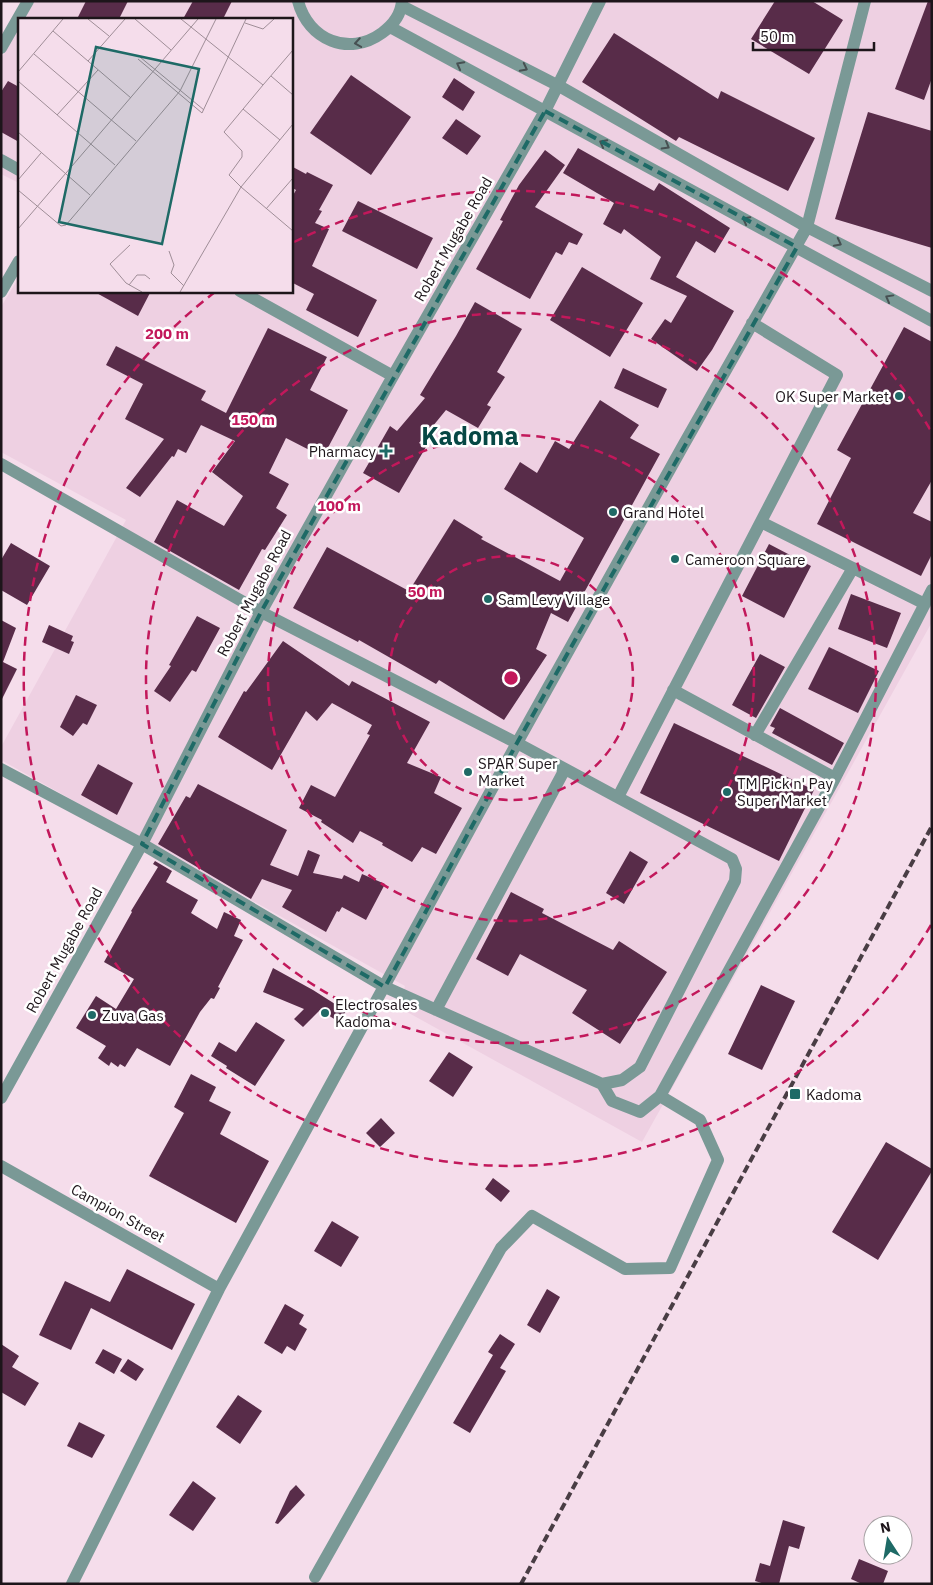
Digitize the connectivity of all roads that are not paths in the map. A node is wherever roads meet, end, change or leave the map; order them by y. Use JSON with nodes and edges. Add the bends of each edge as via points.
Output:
{"nodes":[{"id":1,"x":28,"y":1,"type":"edge"},
{"id":2,"x":298,"y":1,"type":"edge"},
{"id":3,"x":600,"y":1,"type":"edge"},
{"id":4,"x":865,"y":1,"type":"edge"},
{"id":5,"x":402,"y":4,"type":"edge"},
{"id":6,"x":18,"y":18,"type":"edge"},
{"id":7,"x":18,"y":18,"type":"edge"},
{"id":8,"x":390,"y":27,"type":"junction"},
{"id":9,"x":1,"y":48,"type":"edge"},
{"id":10,"x":559,"y":86,"type":"junction"},
{"id":11,"x":546,"y":111,"type":"junction"},
{"id":12,"x":1,"y":160,"type":"edge"},
{"id":13,"x":18,"y":169,"type":"edge"},
{"id":14,"x":807,"y":227,"type":"junction"},
{"id":15,"x":796,"y":246,"type":"junction"},
{"id":16,"x":18,"y":264,"type":"edge"},
{"id":17,"x":932,"y":291,"type":"edge"},
{"id":18,"x":1,"y":292,"type":"edge"},
{"id":19,"x":242,"y":292,"type":"edge"},
{"id":20,"x":932,"y":321,"type":"edge"},
{"id":21,"x":752,"y":323,"type":"junction"},
{"id":22,"x":393,"y":376,"type":"junction"},
{"id":23,"x":1,"y":464,"type":"edge"},
{"id":24,"x":761,"y":522,"type":"junction"},
{"id":25,"x":854,"y":568,"type":"junction"},
{"id":26,"x":932,"y":590,"type":"edge"},
{"id":27,"x":925,"y":604,"type":"junction"},
{"id":28,"x":261,"y":612,"type":"junction"},
{"id":29,"x":673,"y":690,"type":"junction"},
{"id":30,"x":755,"y":734,"type":"junction"},
{"id":31,"x":517,"y":743,"type":"junction"},
{"id":32,"x":1,"y":769,"type":"edge"},
{"id":33,"x":566,"y":769,"type":"junction"},
{"id":34,"x":835,"y":778,"type":"junction"},
{"id":35,"x":618,"y":797,"type":"junction"},
{"id":36,"x":142,"y":844,"type":"junction"},
{"id":37,"x":385,"y":987,"type":"junction"},
{"id":38,"x":436,"y":1010,"type":"junction"},
{"id":39,"x":602,"y":1084,"type":"junction"},
{"id":40,"x":660,"y":1096,"type":"junction"},
{"id":41,"x":1,"y":1098,"type":"edge"},
{"id":42,"x":1,"y":1166,"type":"edge"},
{"id":43,"x":219,"y":1289,"type":"junction"},
{"id":44,"x":314,"y":1577,"type":"dead end"},
{"id":45,"x":72,"y":1584,"type":"edge"}],
"edges":[{"from":1,"to":6,"type":"street"},
{"from":8,"to":2,"type":"street","one_way":true,"via":[[373,40],[353,45],[332,42],[314,31],[302,15]]},
{"from":3,"to":10,"type":"street","name":"Robert Mugabe Road"},
{"from":4,"to":14,"type":"street"},
{"from":5,"to":8,"type":"street"},
{"from":5,"to":10,"type":"street","one_way":true},
{"from":7,"to":9,"type":"street"},
{"from":11,"to":8,"type":"street","one_way":true},
{"from":10,"to":11,"type":"street","name":"Robert Mugabe Road"},
{"from":10,"to":14,"type":"street","one_way":true},
{"from":15,"to":11,"type":"street","one_way":true},
{"from":11,"to":22,"type":"street","name":"Robert Mugabe Road"},
{"from":12,"to":13,"type":"street"},
{"from":14,"to":15,"type":"street"},
{"from":14,"to":17,"type":"street","one_way":true},
{"from":20,"to":15,"type":"street","one_way":true},
{"from":15,"to":21,"type":"street"},
{"from":16,"to":18,"type":"street"},
{"from":19,"to":22,"type":"street"},
{"from":21,"to":24,"type":"street","via":[[837,375]]},
{"from":21,"to":31,"type":"street"},
{"from":22,"to":28,"type":"street","name":"Robert Mugabe Road"},
{"from":23,"to":28,"type":"street"},
{"from":24,"to":25,"type":"street"},
{"from":24,"to":29,"type":"street"},
{"from":25,"to":27,"type":"street"},
{"from":25,"to":30,"type":"street"},
{"from":26,"to":27,"type":"street"},
{"from":27,"to":34,"type":"street"},
{"from":28,"to":31,"type":"street"},
{"from":28,"to":36,"type":"street","name":"Robert Mugabe Road"},
{"from":29,"to":30,"type":"street"},
{"from":29,"to":35,"type":"street"},
{"from":30,"to":34,"type":"street"},
{"from":31,"to":33,"type":"street"},
{"from":31,"to":37,"type":"street"},
{"from":32,"to":36,"type":"street"},
{"from":33,"to":35,"type":"street"},
{"from":33,"to":38,"type":"street"},
{"from":34,"to":40,"type":"street"},
{"from":35,"to":39,"type":"street","via":[[732,859],[736,868],[735,881],[640,1067],[622,1080]]},
{"from":36,"to":37,"type":"street"},
{"from":36,"to":41,"type":"street","name":"Robert Mugabe Road"},
{"from":37,"to":38,"type":"street"},
{"from":37,"to":43,"type":"street"},
{"from":38,"to":39,"type":"street"},
{"from":39,"to":40,"type":"street","via":[[612,1100],[640,1112]]},
{"from":40,"to":44,"type":"street","via":[[700,1120],[718,1160],[670,1268],[625,1268],[532,1216],[501,1248]]},
{"from":42,"to":43,"type":"street","name":"Campion Street"},
{"from":43,"to":45,"type":"street"}]}
